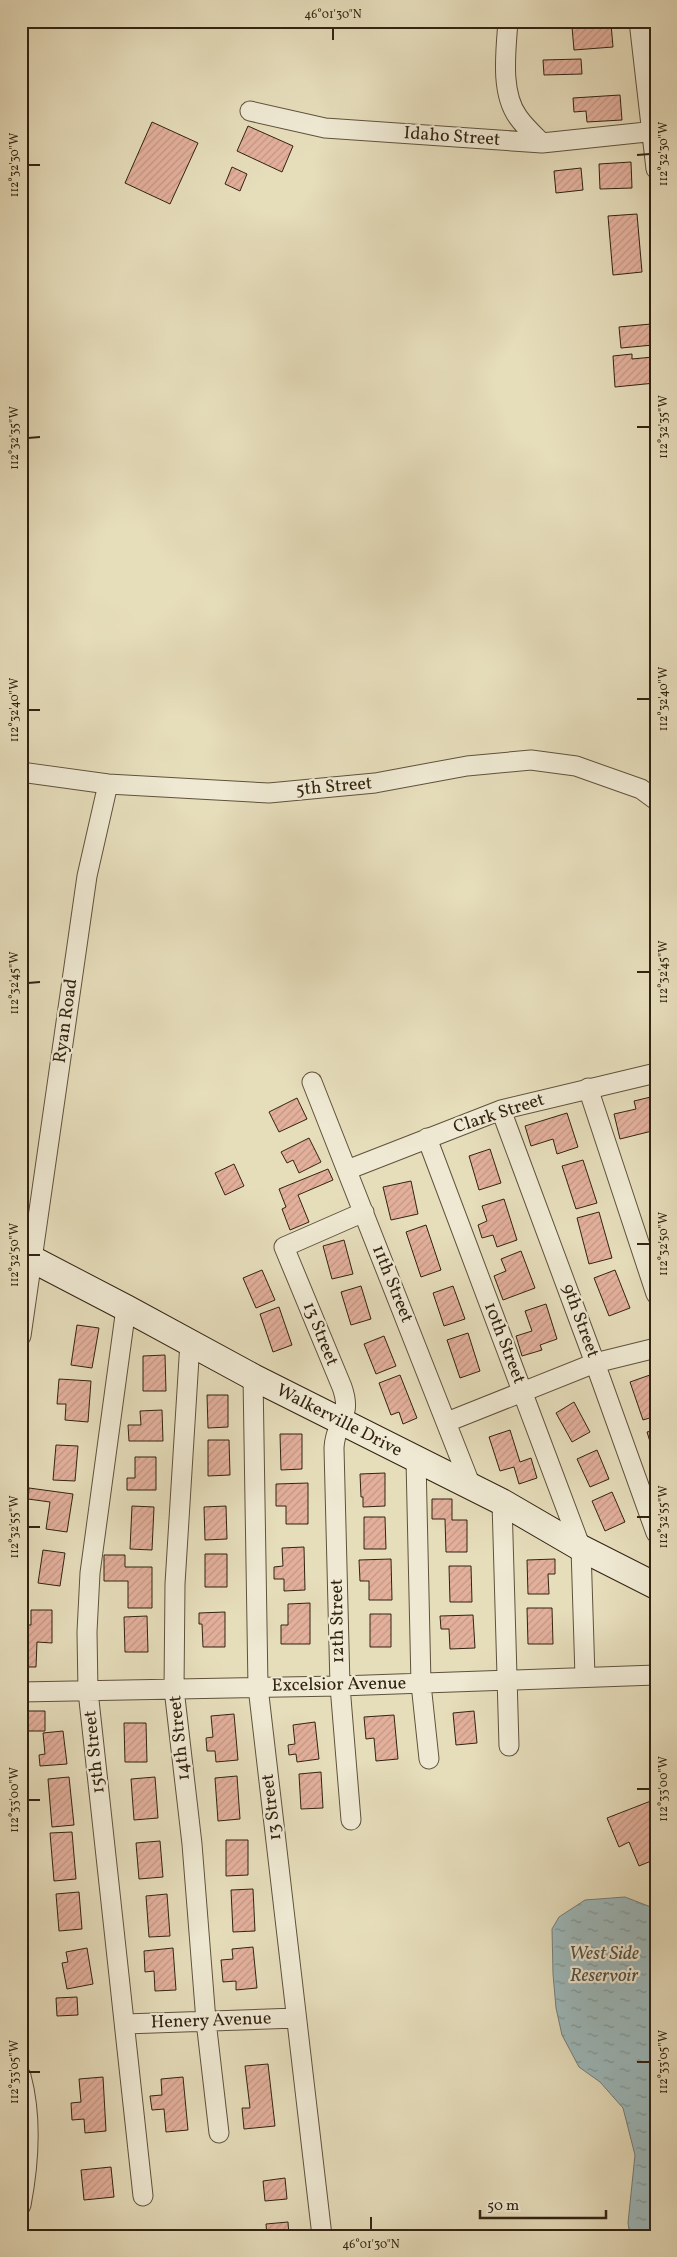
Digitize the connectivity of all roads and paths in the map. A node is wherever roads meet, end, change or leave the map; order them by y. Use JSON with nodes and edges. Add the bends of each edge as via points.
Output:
{"nodes":[{"id":1,"x":508,"y":21,"type":"edge"},
{"id":2,"x":639,"y":21,"type":"edge"},
{"id":3,"x":250,"y":111,"type":"dead end"},
{"id":4,"x":654,"y":132,"type":"edge"},
{"id":5,"x":542,"y":143,"type":"junction"},
{"id":6,"x":656,"y":169,"type":"edge"},
{"id":7,"x":21,"y":772,"type":"edge"},
{"id":8,"x":108,"y":784,"type":"junction"},
{"id":9,"x":651,"y":792,"type":"edge"},
{"id":10,"x":656,"y":1073,"type":"edge"},
{"id":11,"x":312,"y":1082,"type":"dead end"},
{"id":12,"x":588,"y":1088,"type":"junction"},
{"id":13,"x":501,"y":1110,"type":"junction"},
{"id":14,"x":427,"y":1138,"type":"junction"},
{"id":15,"x":347,"y":1170,"type":"junction"},
{"id":16,"x":364,"y":1212,"type":"junction"},
{"id":17,"x":26,"y":1259,"type":"edge"},
{"id":18,"x":656,"y":1294,"type":"edge"},
{"id":19,"x":126,"y":1308,"type":"junction"},
{"id":20,"x":21,"y":1336,"type":"edge"},
{"id":21,"x":190,"y":1342,"type":"junction"},
{"id":22,"x":656,"y":1348,"type":"edge"},
{"id":23,"x":595,"y":1363,"type":"junction"},
{"id":24,"x":253,"y":1377,"type":"junction"},
{"id":25,"x":522,"y":1392,"type":"junction"},
{"id":26,"x":342,"y":1422,"type":"junction"},
{"id":27,"x":447,"y":1422,"type":"junction"},
{"id":28,"x":416,"y":1460,"type":"junction"},
{"id":29,"x":471,"y":1486,"type":"junction"},
{"id":30,"x":502,"y":1502,"type":"junction"},
{"id":31,"x":656,"y":1533,"type":"edge"},
{"id":32,"x":581,"y":1548,"type":"junction"},
{"id":33,"x":656,"y":1586,"type":"edge"},
{"id":34,"x":656,"y":1675,"type":"edge"},
{"id":35,"x":585,"y":1677,"type":"junction"},
{"id":36,"x":507,"y":1681,"type":"junction"},
{"id":37,"x":421,"y":1684,"type":"junction"},
{"id":38,"x":340,"y":1686,"type":"junction"},
{"id":39,"x":258,"y":1687,"type":"junction"},
{"id":40,"x":174,"y":1689,"type":"junction"},
{"id":41,"x":88,"y":1691,"type":"junction"},
{"id":42,"x":21,"y":1692,"type":"edge"},
{"id":43,"x":509,"y":1746,"type":"dead end"},
{"id":44,"x":429,"y":1759,"type":"dead end"},
{"id":45,"x":351,"y":1820,"type":"dead end"},
{"id":46,"x":296,"y":2018,"type":"junction"},
{"id":47,"x":206,"y":2021,"type":"junction"},
{"id":48,"x":125,"y":2024,"type":"junction"},
{"id":49,"x":21,"y":2076,"type":"edge"},
{"id":50,"x":219,"y":2133,"type":"dead end"},
{"id":51,"x":143,"y":2196,"type":"dead end"},
{"id":52,"x":21,"y":2205,"type":"edge"},
{"id":53,"x":322,"y":2236,"type":"edge"}],
"edges":[{"from":1,"to":5,"type":"street","via":[[506,74],[510,101],[518,117]]},
{"from":2,"to":4,"type":"street"},
{"from":3,"to":5,"type":"street","name":"Idaho Street","via":[[325,128]]},
{"from":4,"to":5,"type":"street","name":"Idaho Street"},
{"from":4,"to":6,"type":"street"},
{"from":7,"to":8,"type":"street","name":"5th Street"},
{"from":8,"to":9,"type":"street","name":"5th Street","via":[[269,792],[375,783],[467,766],[531,760],[576,766]]},
{"from":8,"to":17,"type":"street","name":"Ryan Road","via":[[87,876]]},
{"from":10,"to":12,"type":"street","name":"Clark Street"},
{"from":11,"to":15,"type":"street","name":"11th Street"},
{"from":12,"to":13,"type":"street","name":"Clark Street"},
{"from":12,"to":18,"type":"street"},
{"from":13,"to":14,"type":"street","name":"Clark Street"},
{"from":13,"to":23,"type":"street","name":"9th Street"},
{"from":14,"to":15,"type":"street","name":"Clark Street"},
{"from":14,"to":25,"type":"street","name":"10th Street"},
{"from":15,"to":16,"type":"street","name":"11th Street"},
{"from":16,"to":26,"type":"street","name":"13 Street","via":[[284,1247],[346,1398]]},
{"from":16,"to":27,"type":"street","name":"11th Street"},
{"from":17,"to":19,"type":"street","name":"Walkerville Drive"},
{"from":17,"to":20,"type":"street","name":"Ryan Road"},
{"from":19,"to":21,"type":"street","name":"Walkerville Drive"},
{"from":19,"to":41,"type":"street","name":"15th Street","via":[[88,1595]]},
{"from":21,"to":24,"type":"street","name":"Walkerville Drive"},
{"from":21,"to":40,"type":"street","name":"14th Street","via":[[175,1584]]},
{"from":22,"to":23,"type":"street"},
{"from":23,"to":25,"type":"street"},
{"from":23,"to":31,"type":"street","name":"9th Street"},
{"from":24,"to":26,"type":"street","name":"Walkerville Drive"},
{"from":24,"to":39,"type":"street","name":"13 Street"},
{"from":25,"to":27,"type":"street"},
{"from":25,"to":32,"type":"street","name":"10th Street"},
{"from":26,"to":28,"type":"street","name":"Walkerville Drive"},
{"from":26,"to":38,"type":"street","name":"12th Street","via":[[334,1448]]},
{"from":27,"to":29,"type":"street","name":"11th Street"},
{"from":28,"to":29,"type":"street","name":"Walkerville Drive"},
{"from":28,"to":37,"type":"street"},
{"from":29,"to":30,"type":"street","name":"Walkerville Drive"},
{"from":30,"to":32,"type":"street","name":"Walkerville Drive"},
{"from":30,"to":36,"type":"street"},
{"from":32,"to":33,"type":"street","name":"Walkerville Drive"},
{"from":32,"to":35,"type":"street","name":"10th Street"},
{"from":34,"to":35,"type":"street","name":"Excelsior Avenue"},
{"from":35,"to":36,"type":"street","name":"Excelsior Avenue"},
{"from":36,"to":37,"type":"street","name":"Excelsior Avenue"},
{"from":36,"to":43,"type":"street"},
{"from":37,"to":38,"type":"street","name":"Excelsior Avenue"},
{"from":37,"to":44,"type":"street"},
{"from":38,"to":39,"type":"street","name":"Excelsior Avenue"},
{"from":38,"to":45,"type":"street","name":"12th Street"},
{"from":39,"to":40,"type":"street","name":"Excelsior Avenue"},
{"from":39,"to":46,"type":"street","name":"13 Street"},
{"from":40,"to":41,"type":"street","name":"Excelsior Avenue"},
{"from":40,"to":47,"type":"street","name":"14th Street","via":[[192,1844]]},
{"from":41,"to":42,"type":"street","name":"Excelsior Avenue"},
{"from":41,"to":48,"type":"street","name":"15th Street"},
{"from":46,"to":47,"type":"street","name":"Henery Avenue"},
{"from":46,"to":53,"type":"street","name":"13 Street"},
{"from":47,"to":48,"type":"street","name":"Henery Avenue"},
{"from":47,"to":50,"type":"street","name":"14th Street"},
{"from":48,"to":51,"type":"street","name":"15th Street"},
{"from":49,"to":52,"type":"street","via":[[27,2096],[28,2167]]}]}
